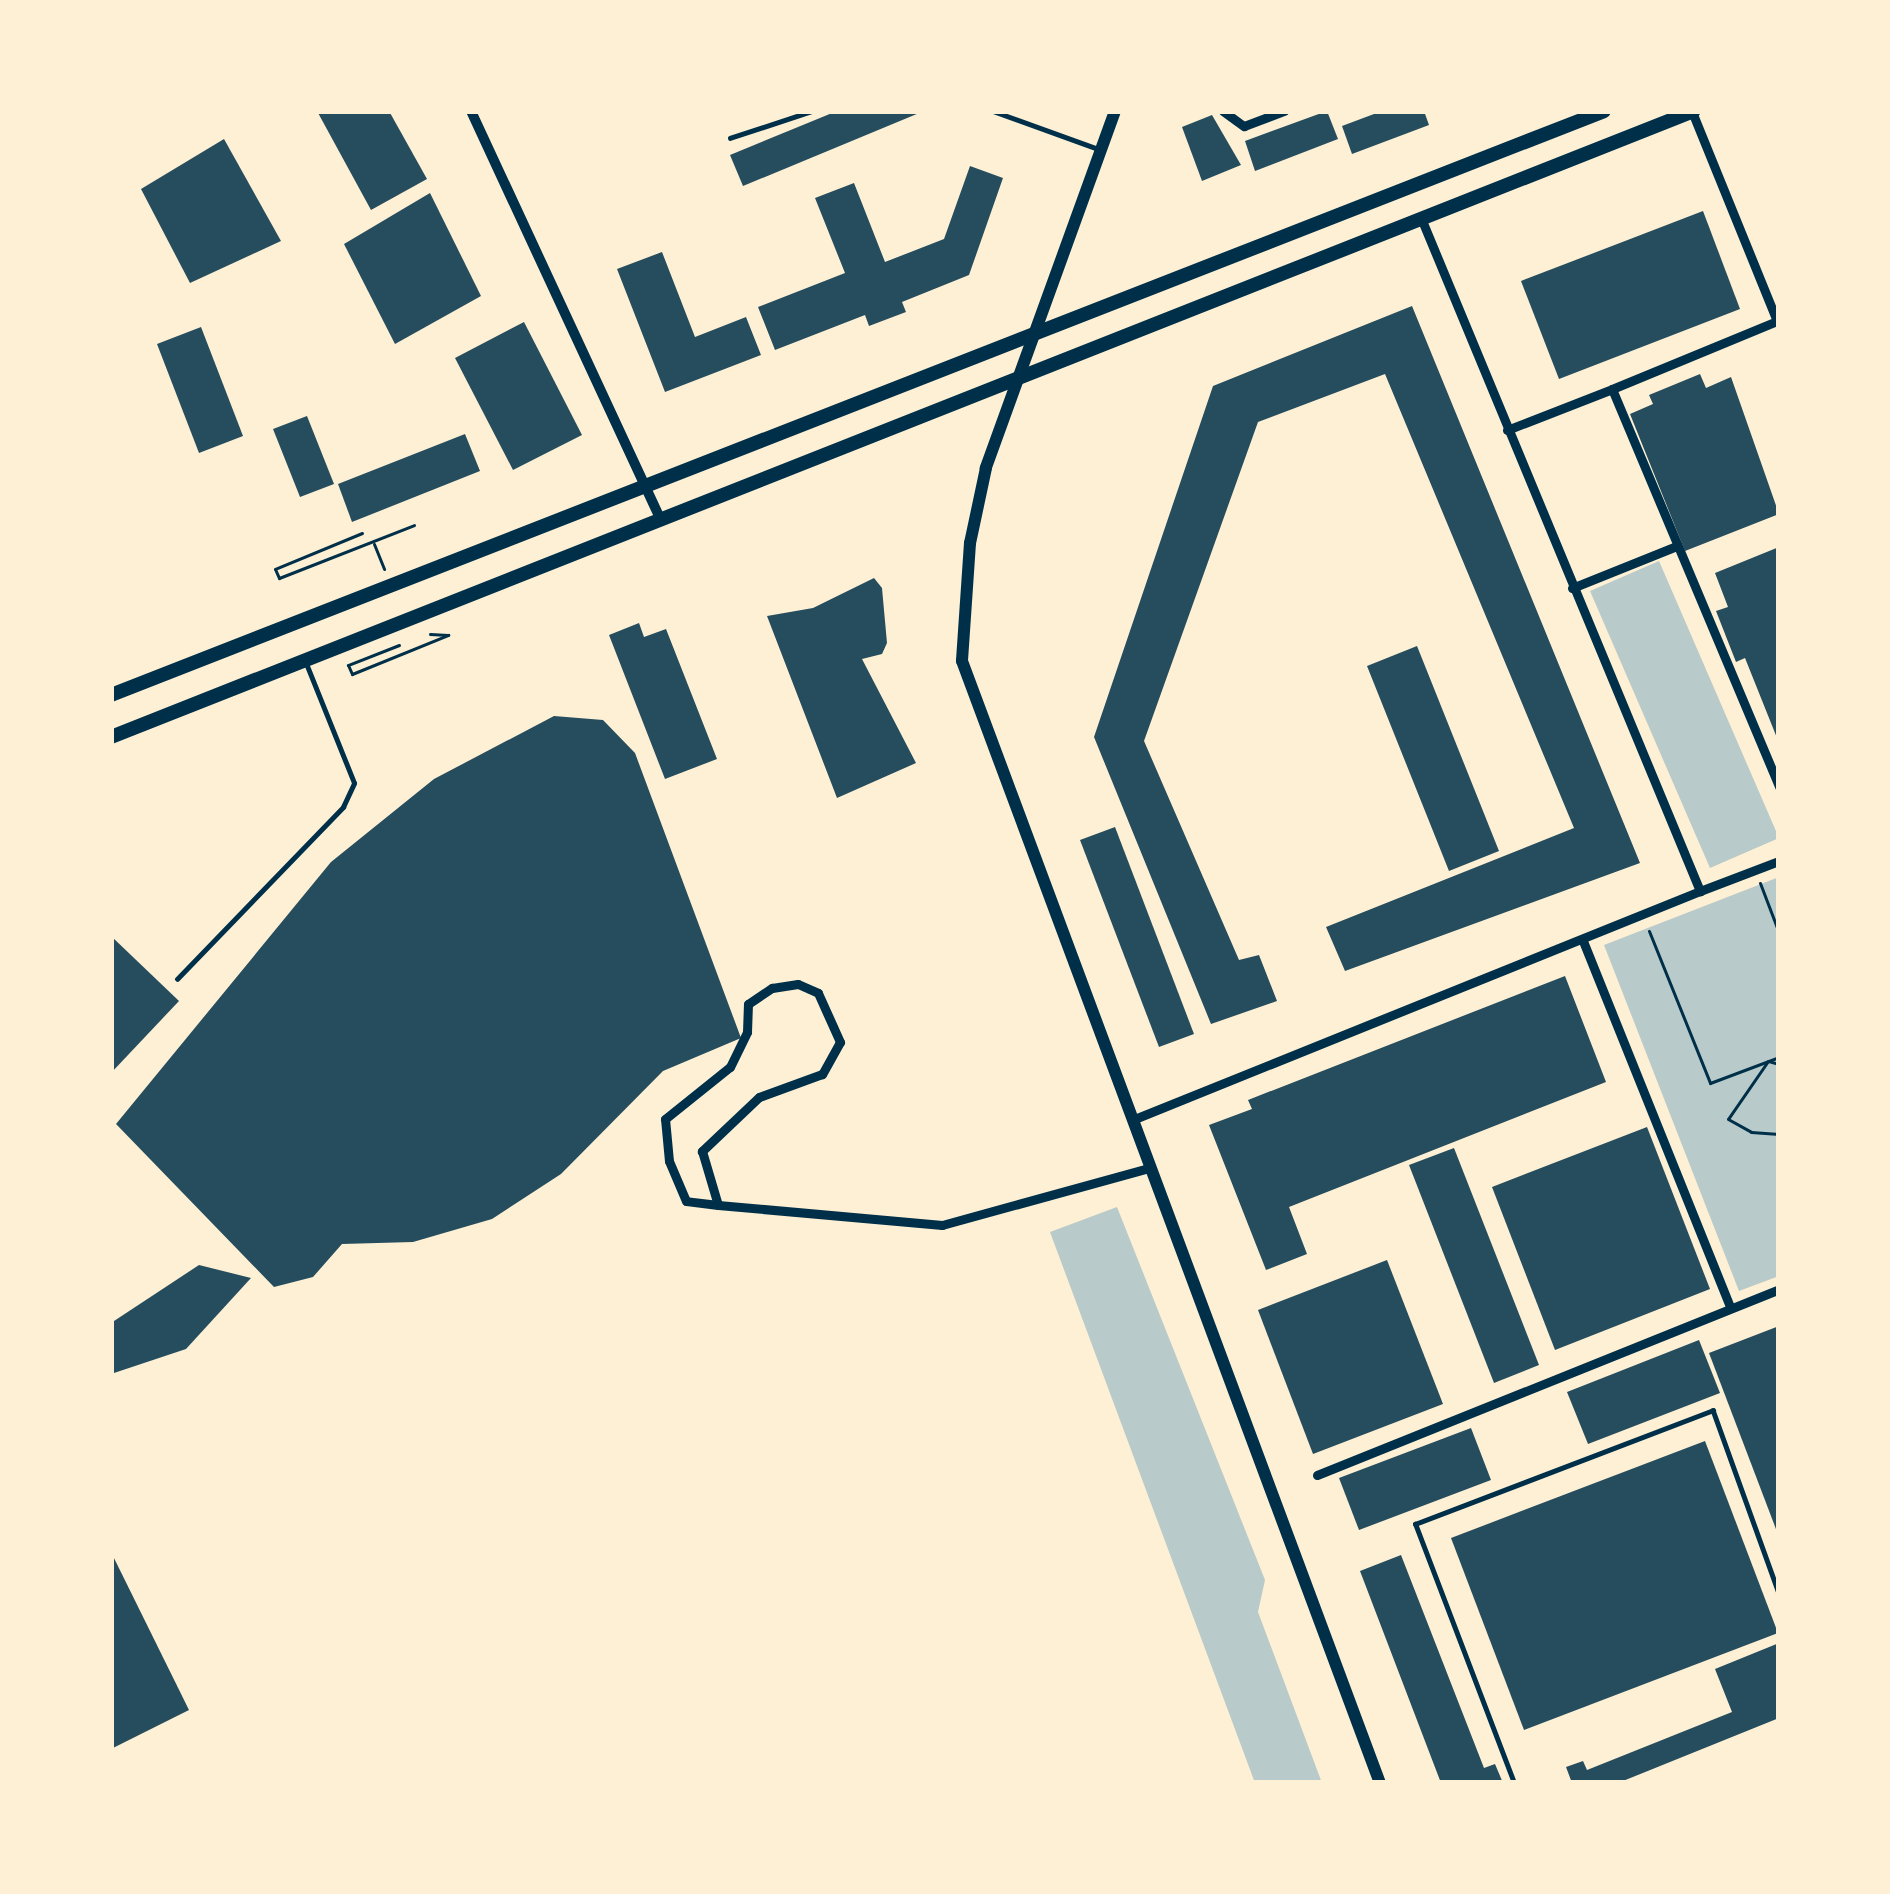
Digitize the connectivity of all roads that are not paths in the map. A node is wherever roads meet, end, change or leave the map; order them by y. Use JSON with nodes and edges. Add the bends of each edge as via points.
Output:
{"nodes":[{"id":1,"x":471,"y":111,"type":"edge"},
{"id":2,"x":812,"y":111,"type":"edge"},
{"id":3,"x":992,"y":111,"type":"edge"},
{"id":4,"x":1115,"y":111,"type":"edge"},
{"id":5,"x":1223,"y":111,"type":"edge"},
{"id":6,"x":1284,"y":111,"type":"edge"},
{"id":7,"x":1604,"y":111,"type":"edge"},
{"id":8,"x":1693,"y":111,"type":"edge"},
{"id":9,"x":730,"y":138,"type":"dead end"},
{"id":10,"x":1101,"y":150,"type":"junction"},
{"id":11,"x":1421,"y":218,"type":"junction"},
{"id":12,"x":1037,"y":334,"type":"junction"},
{"id":13,"x":1015,"y":378,"type":"junction"},
{"id":14,"x":1612,"y":389,"type":"junction"},
{"id":15,"x":1507,"y":430,"type":"junction"},
{"id":16,"x":647,"y":487,"type":"junction"},
{"id":17,"x":660,"y":518,"type":"junction"},
{"id":18,"x":1674,"y":547,"type":"junction"},
{"id":19,"x":1572,"y":588,"type":"junction"},
{"id":20,"x":305,"y":659,"type":"junction"},
{"id":21,"x":111,"y":694,"type":"edge"},
{"id":22,"x":111,"y":736,"type":"edge"},
{"id":23,"x":1779,"y":787,"type":"edge"},
{"id":24,"x":1779,"y":861,"type":"edge"},
{"id":25,"x":1700,"y":891,"type":"junction"},
{"id":26,"x":1582,"y":941,"type":"junction"},
{"id":27,"x":177,"y":979,"type":"dead end"},
{"id":28,"x":1130,"y":1120,"type":"junction"},
{"id":29,"x":1149,"y":1168,"type":"junction"},
{"id":30,"x":718,"y":1205,"type":"junction"},
{"id":31,"x":1779,"y":1288,"type":"edge"},
{"id":32,"x":1730,"y":1306,"type":"junction"},
{"id":33,"x":1317,"y":1475,"type":"dead end"},
{"id":34,"x":1779,"y":1593,"type":"edge"},
{"id":35,"x":1380,"y":1783,"type":"edge"},
{"id":36,"x":1514,"y":1783,"type":"edge"}],
"edges":[{"from":1,"to":16,"type":"street"},
{"from":2,"to":9,"type":"lane"},
{"from":3,"to":10,"type":"lane"},
{"from":4,"to":10,"type":"main road"},
{"from":5,"to":6,"type":"street","via":[[1244,126]]},
{"from":7,"to":12,"type":"main road"},
{"from":8,"to":11,"type":"main road"},
{"from":8,"to":14,"type":"street","via":[[1777,321]]},
{"from":10,"to":12,"type":"main road"},
{"from":11,"to":13,"type":"main road"},
{"from":11,"to":15,"type":"street"},
{"from":12,"to":13,"type":"main road"},
{"from":12,"to":16,"type":"main road"},
{"from":13,"to":17,"type":"main road"},
{"from":13,"to":28,"type":"main road","via":[[970,543],[962,661]]},
{"from":14,"to":15,"type":"street"},
{"from":14,"to":18,"type":"street"},
{"from":15,"to":19,"type":"street"},
{"from":16,"to":17,"type":"street"},
{"from":16,"to":21,"type":"main road"},
{"from":17,"to":20,"type":"main road"},
{"from":18,"to":19,"type":"street"},
{"from":18,"to":23,"type":"street"},
{"from":19,"to":25,"type":"street"},
{"from":20,"to":22,"type":"main road"},
{"from":20,"to":27,"type":"lane","via":[[354,783],[343,807]]},
{"from":24,"to":25,"type":"street"},
{"from":25,"to":26,"type":"street"},
{"from":26,"to":28,"type":"street"},
{"from":26,"to":32,"type":"street"},
{"from":28,"to":29,"type":"main road"},
{"from":29,"to":30,"type":"street","via":[[942,1225]]},
{"from":29,"to":35,"type":"main road"},
{"from":30,"to":30,"type":"street","via":[[686,1201],[669,1161],[664,1119],[730,1067],[747,1032],[748,1004],[798,984],[818,994],[840,1042],[823,1074],[759,1097],[702,1151]]},
{"from":31,"to":32,"type":"street"},
{"from":32,"to":33,"type":"street"},
{"from":34,"to":36,"type":"lane","via":[[1713,1410],[1415,1524]]}]}
